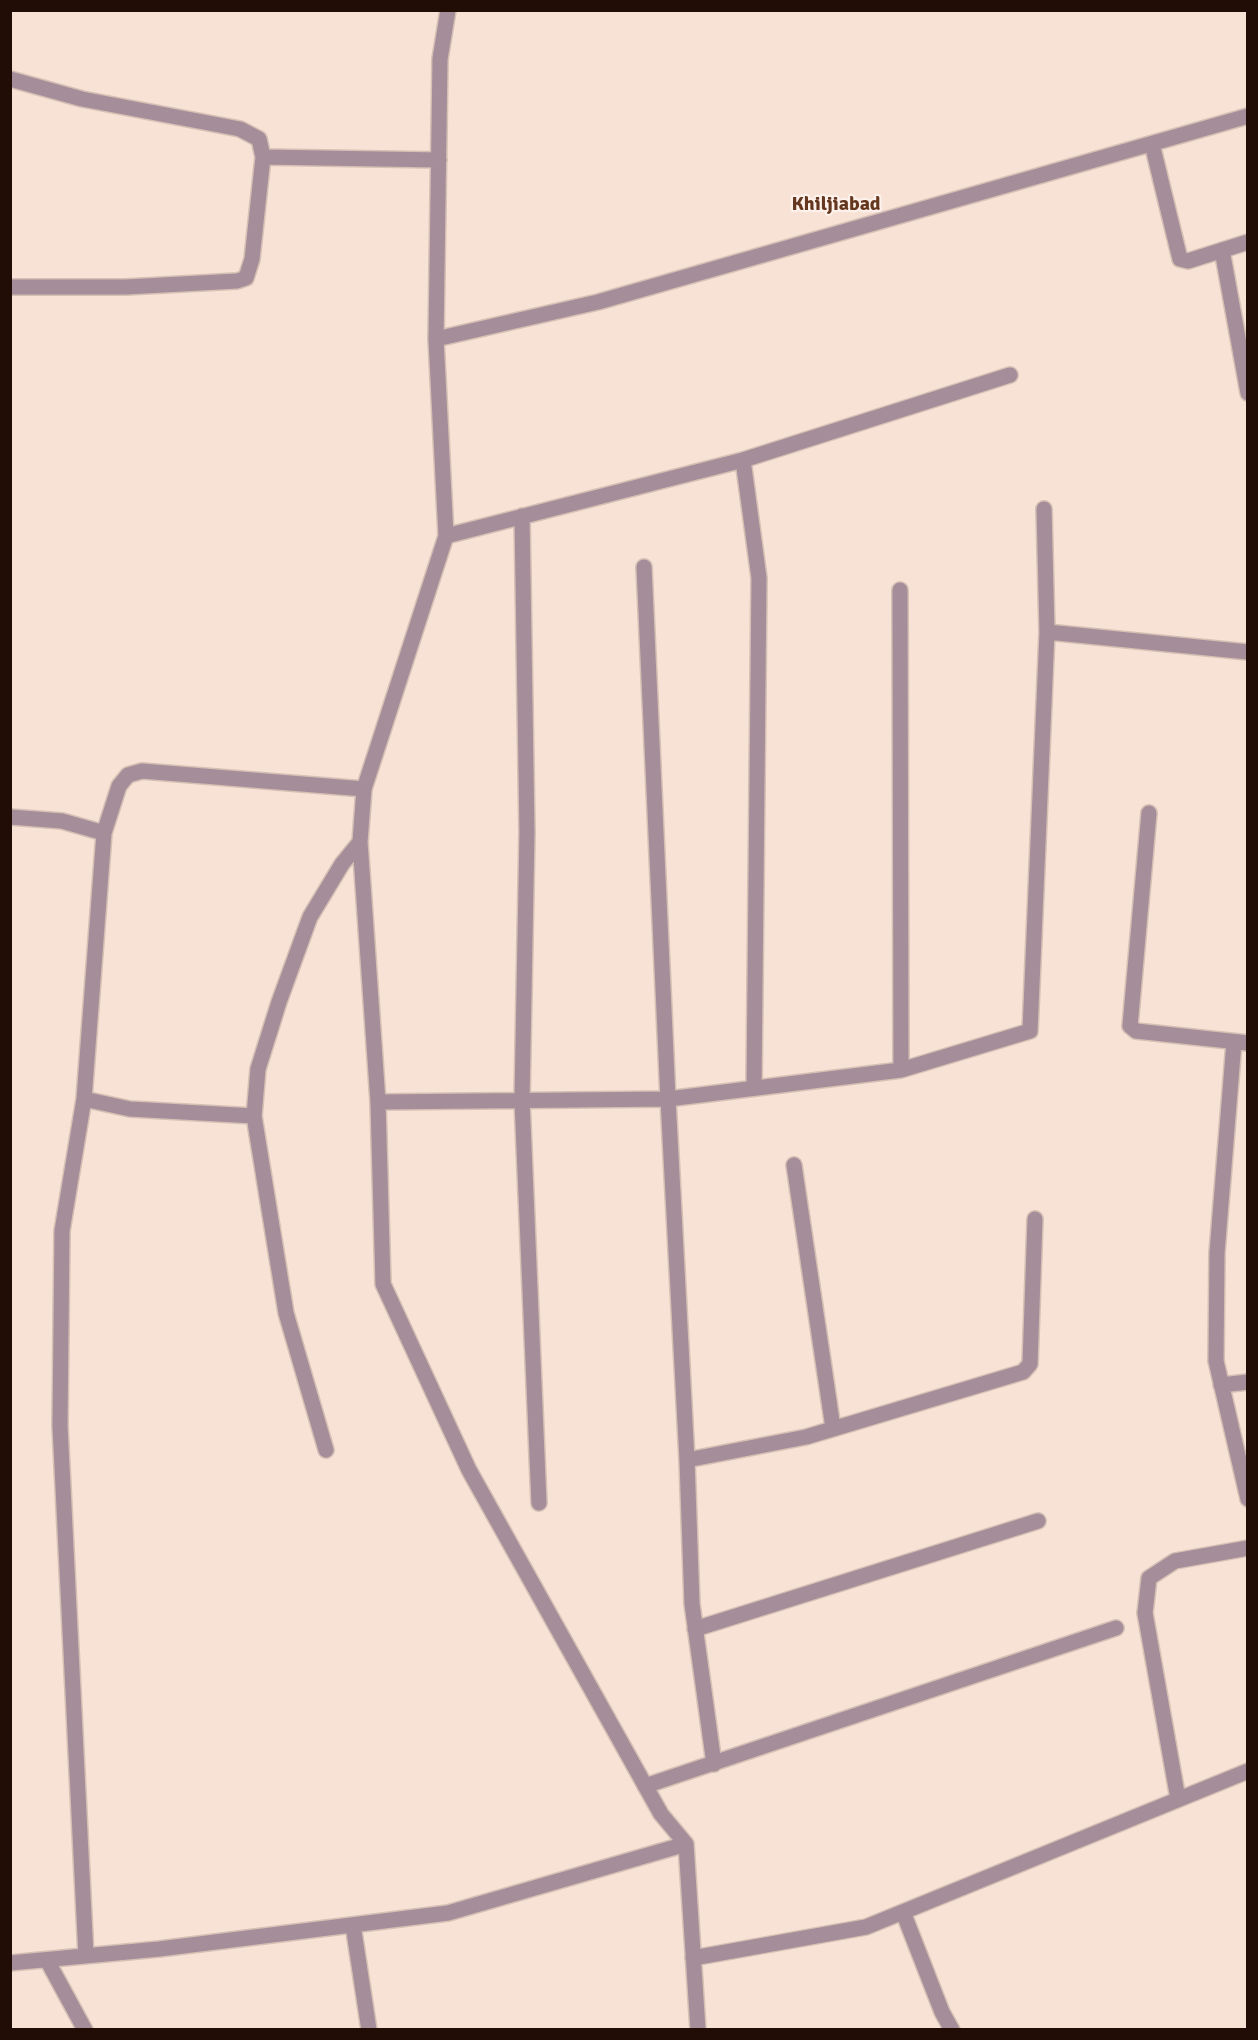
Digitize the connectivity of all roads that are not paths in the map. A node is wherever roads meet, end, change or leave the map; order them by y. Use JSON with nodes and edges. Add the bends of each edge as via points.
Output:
{"nodes":[{"id":1,"x":448,"y":10,"type":"edge"},
{"id":2,"x":10,"y":79,"type":"edge"},
{"id":3,"x":1248,"y":116,"type":"edge"},
{"id":4,"x":1152,"y":144,"type":"junction"},
{"id":5,"x":263,"y":157,"type":"junction"},
{"id":6,"x":439,"y":160,"type":"junction"},
{"id":7,"x":1248,"y":243,"type":"edge"},
{"id":8,"x":1222,"y":250,"type":"junction"},
{"id":9,"x":10,"y":287,"type":"edge"},
{"id":10,"x":436,"y":339,"type":"junction"},
{"id":11,"x":1010,"y":375,"type":"dead end"},
{"id":12,"x":1248,"y":393,"type":"edge"},
{"id":13,"x":744,"y":460,"type":"junction"},
{"id":14,"x":1044,"y":509,"type":"dead end"},
{"id":15,"x":522,"y":516,"type":"junction"},
{"id":16,"x":446,"y":536,"type":"junction"},
{"id":17,"x":644,"y":567,"type":"dead end"},
{"id":18,"x":900,"y":590,"type":"dead end"},
{"id":19,"x":1047,"y":632,"type":"junction"},
{"id":20,"x":1248,"y":652,"type":"edge"},
{"id":21,"x":364,"y":789,"type":"junction"},
{"id":22,"x":1149,"y":813,"type":"dead end"},
{"id":23,"x":10,"y":817,"type":"edge"},
{"id":24,"x":104,"y":833,"type":"junction"},
{"id":25,"x":360,"y":842,"type":"junction"},
{"id":26,"x":1241,"y":1043,"type":"edge"},
{"id":27,"x":901,"y":1070,"type":"junction"},
{"id":28,"x":754,"y":1088,"type":"junction"},
{"id":29,"x":668,"y":1098,"type":"junction"},
{"id":30,"x":84,"y":1099,"type":"junction"},
{"id":31,"x":522,"y":1100,"type":"junction"},
{"id":32,"x":378,"y":1102,"type":"junction"},
{"id":33,"x":254,"y":1116,"type":"junction"},
{"id":34,"x":794,"y":1166,"type":"dead end"},
{"id":35,"x":1035,"y":1220,"type":"dead end"},
{"id":36,"x":1248,"y":1382,"type":"edge"},
{"id":37,"x":1221,"y":1385,"type":"junction"},
{"id":38,"x":833,"y":1428,"type":"junction"},
{"id":39,"x":326,"y":1450,"type":"dead end"},
{"id":40,"x":687,"y":1460,"type":"junction"},
{"id":41,"x":1248,"y":1499,"type":"edge"},
{"id":42,"x":539,"y":1503,"type":"dead end"},
{"id":43,"x":1038,"y":1521,"type":"dead end"},
{"id":44,"x":1248,"y":1548,"type":"edge"},
{"id":45,"x":1116,"y":1628,"type":"dead end"},
{"id":46,"x":695,"y":1629,"type":"junction"},
{"id":47,"x":714,"y":1764,"type":"junction"},
{"id":48,"x":1248,"y":1771,"type":"edge"},
{"id":49,"x":645,"y":1786,"type":"junction"},
{"id":50,"x":1178,"y":1799,"type":"junction"},
{"id":51,"x":686,"y":1844,"type":"junction"},
{"id":52,"x":903,"y":1912,"type":"junction"},
{"id":53,"x":353,"y":1925,"type":"junction"},
{"id":54,"x":86,"y":1956,"type":"junction"},
{"id":55,"x":693,"y":1958,"type":"junction"},
{"id":56,"x":47,"y":1960,"type":"junction"},
{"id":57,"x":10,"y":1963,"type":"edge"},
{"id":58,"x":85,"y":2030,"type":"edge"},
{"id":59,"x":369,"y":2030,"type":"edge"},
{"id":60,"x":698,"y":2030,"type":"edge"},
{"id":61,"x":952,"y":2030,"type":"edge"}],
"edges":[{"from":1,"to":6,"type":"street","via":[[440,59]]},
{"from":2,"to":5,"type":"street","via":[[82,99],[240,129],[260,139]]},
{"from":3,"to":4,"type":"street"},
{"from":4,"to":8,"type":"street","via":[[1180,259],[1188,261]]},
{"from":4,"to":10,"type":"street","via":[[598,302]]},
{"from":5,"to":6,"type":"street"},
{"from":5,"to":9,"type":"street","via":[[252,259],[246,278],[126,287]]},
{"from":6,"to":10,"type":"street"},
{"from":7,"to":8,"type":"street"},
{"from":8,"to":12,"type":"street"},
{"from":10,"to":16,"type":"street"},
{"from":11,"to":13,"type":"street"},
{"from":13,"to":15,"type":"street"},
{"from":13,"to":28,"type":"street","via":[[759,578]]},
{"from":14,"to":19,"type":"street"},
{"from":15,"to":16,"type":"street"},
{"from":15,"to":31,"type":"street","via":[[527,832]]},
{"from":16,"to":21,"type":"street"},
{"from":17,"to":29,"type":"street"},
{"from":18,"to":27,"type":"street"},
{"from":19,"to":20,"type":"street"},
{"from":19,"to":27,"type":"street","via":[[1030,1031]]},
{"from":21,"to":24,"type":"street","via":[[142,771],[128,775],[119,786]]},
{"from":21,"to":25,"type":"street"},
{"from":22,"to":26,"type":"street","via":[[1130,1026],[1136,1031]]},
{"from":23,"to":24,"type":"street","via":[[62,821]]},
{"from":24,"to":30,"type":"street"},
{"from":25,"to":32,"type":"street"},
{"from":25,"to":33,"type":"street","via":[[310,917],[258,1069]]},
{"from":26,"to":37,"type":"street","via":[[1217,1253],[1216,1361]]},
{"from":27,"to":28,"type":"street"},
{"from":28,"to":29,"type":"street"},
{"from":29,"to":31,"type":"street"},
{"from":29,"to":40,"type":"street"},
{"from":30,"to":33,"type":"street","via":[[130,1109]]},
{"from":30,"to":54,"type":"street","via":[[62,1231],[60,1426]]},
{"from":31,"to":32,"type":"street"},
{"from":31,"to":42,"type":"street"},
{"from":32,"to":49,"type":"street","via":[[383,1284],[469,1470]]},
{"from":33,"to":39,"type":"street","via":[[286,1313]]},
{"from":34,"to":38,"type":"street"},
{"from":35,"to":38,"type":"street","via":[[1030,1364],[1023,1372]]},
{"from":36,"to":37,"type":"street"},
{"from":37,"to":41,"type":"street"},
{"from":38,"to":40,"type":"street","via":[[806,1437]]},
{"from":40,"to":46,"type":"street"},
{"from":43,"to":46,"type":"street"},
{"from":44,"to":50,"type":"street","via":[[1175,1562],[1149,1578],[1145,1613]]},
{"from":45,"to":47,"type":"street"},
{"from":46,"to":47,"type":"street"},
{"from":47,"to":49,"type":"street"},
{"from":48,"to":50,"type":"street"},
{"from":49,"to":51,"type":"street","via":[[661,1814]]},
{"from":50,"to":52,"type":"street"},
{"from":51,"to":53,"type":"street","via":[[448,1913]]},
{"from":51,"to":55,"type":"street"},
{"from":52,"to":55,"type":"street","via":[[866,1927]]},
{"from":52,"to":61,"type":"street"},
{"from":53,"to":54,"type":"street"},
{"from":53,"to":59,"type":"street"},
{"from":54,"to":56,"type":"street"},
{"from":55,"to":60,"type":"street"},
{"from":56,"to":57,"type":"street"},
{"from":56,"to":58,"type":"street"}]}
